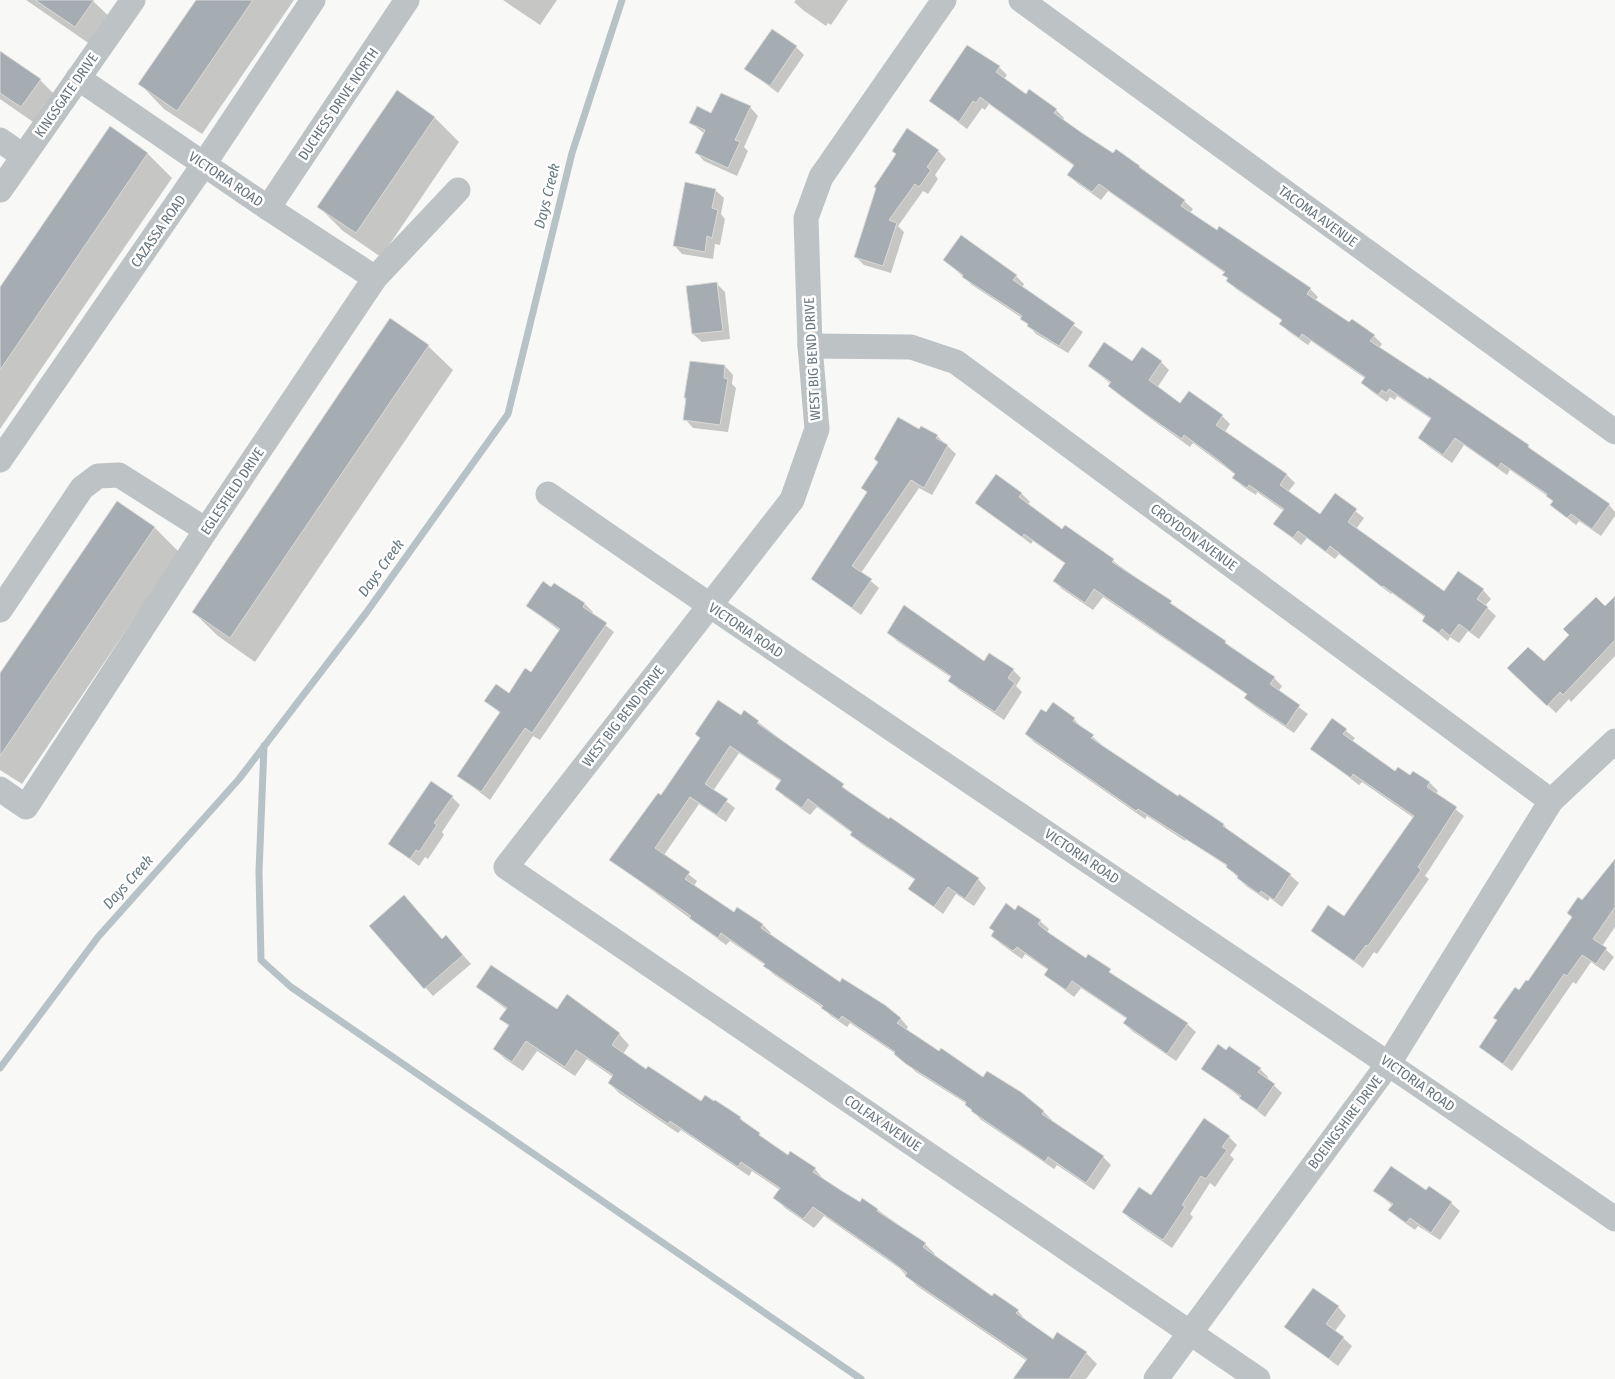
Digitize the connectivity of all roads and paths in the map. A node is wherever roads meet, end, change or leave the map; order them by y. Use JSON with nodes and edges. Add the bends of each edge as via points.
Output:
{"nodes":[{"id":1,"x":133,"y":0,"type":"edge"},
{"id":2,"x":312,"y":0,"type":"edge"},
{"id":3,"x":407,"y":0,"type":"edge"},
{"id":4,"x":944,"y":0,"type":"edge"},
{"id":5,"x":1021,"y":0,"type":"edge"},
{"id":6,"x":78,"y":78,"type":"junction"},
{"id":7,"x":0,"y":140,"type":"edge"},
{"id":8,"x":23,"y":156,"type":"junction"},
{"id":9,"x":204,"y":164,"type":"junction"},
{"id":10,"x":0,"y":190,"type":"edge"},
{"id":11,"x":458,"y":190,"type":"dead end"},
{"id":12,"x":268,"y":208,"type":"junction"},
{"id":13,"x":375,"y":278,"type":"junction"},
{"id":14,"x":810,"y":346,"type":"junction"},
{"id":15,"x":1615,"y":432,"type":"edge"},
{"id":16,"x":0,"y":460,"type":"edge"},
{"id":17,"x":548,"y":494,"type":"dead end"},
{"id":18,"x":206,"y":530,"type":"junction"},
{"id":19,"x":708,"y":605,"type":"junction"},
{"id":20,"x":0,"y":610,"type":"edge"},
{"id":21,"x":1615,"y":741,"type":"edge"},
{"id":22,"x":0,"y":789,"type":"edge"},
{"id":23,"x":1551,"y":801,"type":"junction"},
{"id":24,"x":506,"y":867,"type":"joint"},
{"id":25,"x":1389,"y":1063,"type":"junction"},
{"id":26,"x":1615,"y":1219,"type":"edge"},
{"id":27,"x":1191,"y":1331,"type":"junction"},
{"id":28,"x":1156,"y":1379,"type":"edge"},
{"id":29,"x":1258,"y":1379,"type":"edge"}],
"edges":[{"from":1,"to":6,"type":"street","name":"KINGSGATE DRIVE"},
{"from":2,"to":9,"type":"street","name":"CAZASSA ROAD"},
{"from":3,"to":12,"type":"street","name":"DUCHESS DRIVE NORTH"},
{"from":4,"to":14,"type":"street","name":"WEST BIG BEND DRIVE","via":[[821,177],[806,218]]},
{"from":5,"to":15,"type":"street","name":"TACOMA AVENUE"},
{"from":6,"to":8,"type":"street","name":"KINGSGATE DRIVE"},
{"from":6,"to":9,"type":"street","name":"VICTORIA ROAD"},
{"from":7,"to":8,"type":"street"},
{"from":8,"to":10,"type":"street","name":"KINGSGATE DRIVE"},
{"from":9,"to":12,"type":"street","name":"VICTORIA ROAD"},
{"from":9,"to":16,"type":"street","name":"CAZASSA ROAD"},
{"from":11,"to":13,"type":"street","name":"EGLESFIELD DRIVE"},
{"from":12,"to":13,"type":"street","name":"VICTORIA ROAD"},
{"from":13,"to":18,"type":"street","name":"EGLESFIELD DRIVE"},
{"from":14,"to":19,"type":"street","name":"WEST BIG BEND DRIVE","via":[[816,429],[792,500]]},
{"from":14,"to":23,"type":"street","name":"CROYDON AVENUE","via":[[911,347],[956,362]]},
{"from":17,"to":19,"type":"street","name":"VICTORIA ROAD"},
{"from":18,"to":20,"type":"street","via":[[119,475],[98,476],[82,488]]},
{"from":18,"to":22,"type":"street","name":"EGLESFIELD DRIVE","via":[[26,807]]},
{"from":19,"to":24,"type":"street","name":"WEST BIG BEND DRIVE"},
{"from":19,"to":25,"type":"street","name":"VICTORIA ROAD"},
{"from":21,"to":23,"type":"street","name":"BOEINGSHIRE DRIVE"},
{"from":23,"to":25,"type":"street","name":"BOEINGSHIRE DRIVE"},
{"from":24,"to":27,"type":"street","name":"COLFAX AVENUE"},
{"from":25,"to":26,"type":"street","name":"VICTORIA ROAD"},
{"from":25,"to":27,"type":"street","name":"BOEINGSHIRE DRIVE"},
{"from":27,"to":28,"type":"street","name":"BOEINGSHIRE DRIVE"},
{"from":27,"to":29,"type":"street","name":"COLFAX AVENUE"}]}
